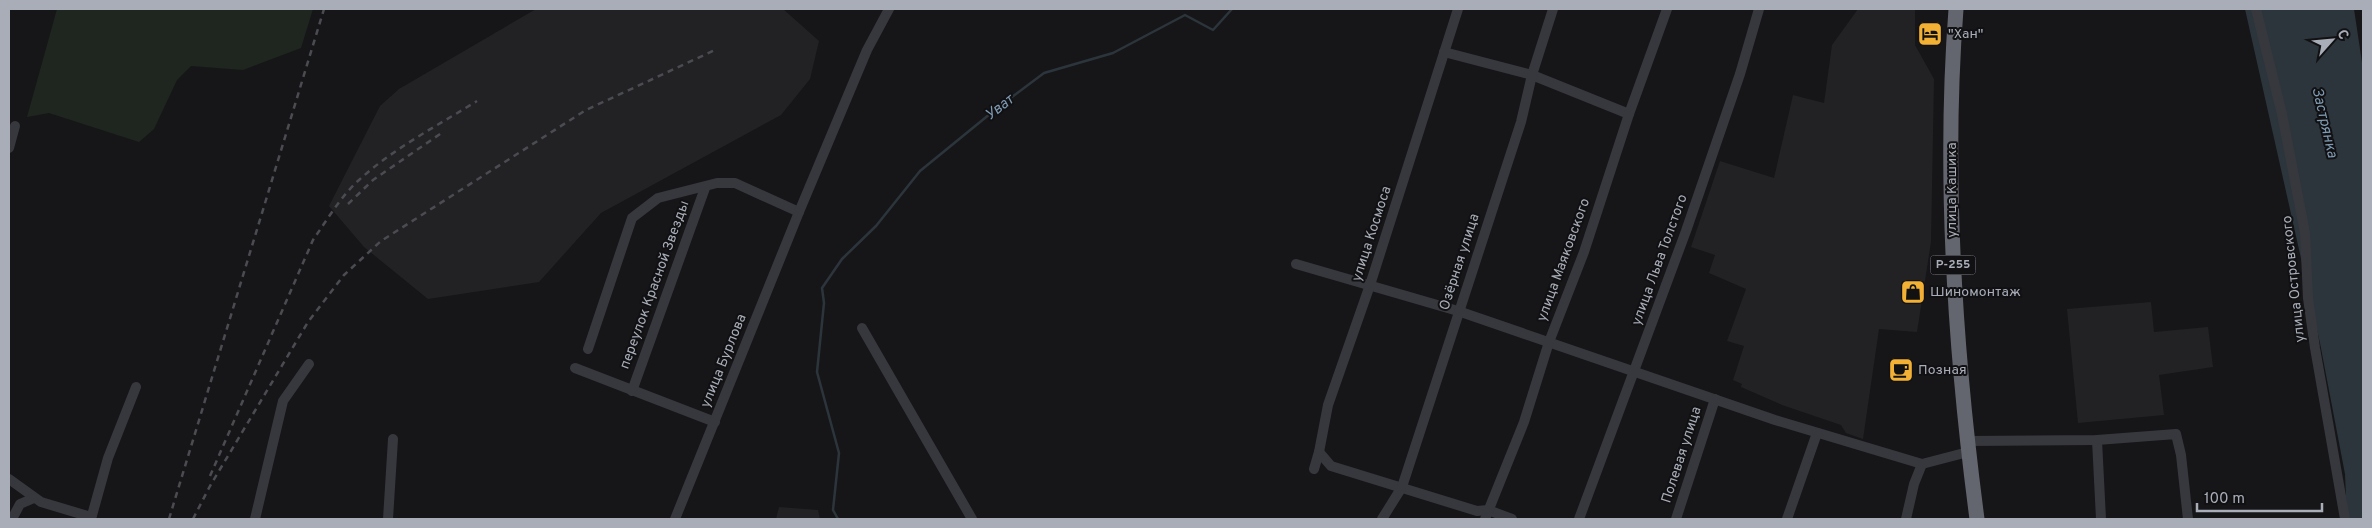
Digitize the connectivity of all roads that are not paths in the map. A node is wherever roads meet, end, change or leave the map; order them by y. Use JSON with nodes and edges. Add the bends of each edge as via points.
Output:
{"nodes":[{"id":1,"x":890,"y":9,"type":"edge"},
{"id":2,"x":1458,"y":9,"type":"edge"},
{"id":3,"x":1553,"y":9,"type":"edge"},
{"id":4,"x":1667,"y":9,"type":"edge"},
{"id":5,"x":1759,"y":9,"type":"edge"},
{"id":6,"x":1956,"y":9,"type":"edge"},
{"id":7,"x":2256,"y":9,"type":"edge"},
{"id":8,"x":1444,"y":52,"type":"junction"},
{"id":9,"x":1532,"y":75,"type":"junction"},
{"id":10,"x":1629,"y":114,"type":"junction"},
{"id":11,"x":15,"y":126,"type":"dead end"},
{"id":12,"x":9,"y":148,"type":"edge"},
{"id":13,"x":705,"y":188,"type":"junction"},
{"id":14,"x":799,"y":212,"type":"junction"},
{"id":15,"x":1296,"y":264,"type":"dead end"},
{"id":16,"x":1370,"y":285,"type":"junction"},
{"id":17,"x":1458,"y":311,"type":"junction"},
{"id":18,"x":862,"y":328,"type":"dead end"},
{"id":19,"x":1549,"y":342,"type":"junction"},
{"id":20,"x":588,"y":349,"type":"dead end"},
{"id":21,"x":309,"y":364,"type":"dead end"},
{"id":22,"x":576,"y":368,"type":"dead end"},
{"id":23,"x":1633,"y":370,"type":"junction"},
{"id":24,"x":136,"y":387,"type":"dead end"},
{"id":25,"x":632,"y":391,"type":"junction"},
{"id":26,"x":1715,"y":399,"type":"junction"},
{"id":27,"x":714,"y":422,"type":"junction"},
{"id":28,"x":1817,"y":433,"type":"junction"},
{"id":29,"x":393,"y":439,"type":"dead end"},
{"id":30,"x":2097,"y":440,"type":"junction"},
{"id":31,"x":1968,"y":447,"type":"junction"},
{"id":32,"x":1319,"y":452,"type":"junction"},
{"id":33,"x":1922,"y":464,"type":"junction"},
{"id":34,"x":1314,"y":469,"type":"dead end"},
{"id":35,"x":9,"y":479,"type":"edge"},
{"id":36,"x":1402,"y":486,"type":"junction"},
{"id":37,"x":34,"y":498,"type":"junction"},
{"id":38,"x":1486,"y":515,"type":"edge"},
{"id":39,"x":91,"y":518,"type":"edge"},
{"id":40,"x":12,"y":519,"type":"edge"},
{"id":41,"x":255,"y":519,"type":"edge"},
{"id":42,"x":388,"y":519,"type":"edge"},
{"id":43,"x":675,"y":519,"type":"edge"},
{"id":44,"x":972,"y":519,"type":"edge"},
{"id":45,"x":1382,"y":519,"type":"edge"},
{"id":46,"x":1512,"y":519,"type":"edge"},
{"id":47,"x":1579,"y":519,"type":"edge"},
{"id":48,"x":1676,"y":519,"type":"edge"},
{"id":49,"x":1787,"y":519,"type":"edge"},
{"id":50,"x":1906,"y":519,"type":"edge"},
{"id":51,"x":1978,"y":519,"type":"edge"},
{"id":52,"x":2101,"y":519,"type":"edge"},
{"id":53,"x":2188,"y":519,"type":"edge"},
{"id":54,"x":2345,"y":519,"type":"edge"}],
"edges":[{"from":1,"to":14,"type":"street","name":"улица Бурлова","via":[[867,50]]},
{"from":2,"to":8,"type":"street","name":"улица Космоса"},
{"from":3,"to":9,"type":"street","name":"Озёрная улица"},
{"from":4,"to":10,"type":"street","name":"улица Маяковского"},
{"from":5,"to":23,"type":"street","name":"улица Льва Толстого","via":[[1686,231]]},
{"from":6,"to":31,"type":"highway","name":"улица Кашика","number":"Р-255","via":[[1953,248]]},
{"from":7,"to":54,"type":"street","name":"улица Островского","via":[[2282,114],[2305,233],[2308,298]]},
{"from":8,"to":9,"type":"street"},
{"from":8,"to":16,"type":"street","name":"улица Космоса"},
{"from":9,"to":10,"type":"street"},
{"from":9,"to":17,"type":"street","name":"Озёрная улица","via":[[1521,122]]},
{"from":10,"to":19,"type":"street","name":"улица Маяковского","via":[[1584,252]]},
{"from":11,"to":12,"type":"street"},
{"from":13,"to":14,"type":"street","via":[[717,183],[734,183]]},
{"from":13,"to":20,"type":"street","via":[[658,198],[632,218]]},
{"from":13,"to":25,"type":"street","name":"переулок Красной Звезды"},
{"from":14,"to":27,"type":"street","name":"улица Бурлова"},
{"from":15,"to":16,"type":"street"},
{"from":16,"to":17,"type":"street"},
{"from":16,"to":32,"type":"street","name":"улица Космоса","via":[[1328,405]]},
{"from":17,"to":19,"type":"street"},
{"from":17,"to":36,"type":"street","name":"Озёрная улица"},
{"from":18,"to":44,"type":"street"},
{"from":19,"to":23,"type":"street"},
{"from":19,"to":38,"type":"street","name":"улица Маяковского","via":[[1524,422]]},
{"from":21,"to":41,"type":"street","via":[[283,401]]},
{"from":22,"to":25,"type":"street"},
{"from":23,"to":26,"type":"street"},
{"from":23,"to":47,"type":"street","name":"улица Льва Толстого"},
{"from":24,"to":39,"type":"street","via":[[108,458]]},
{"from":25,"to":27,"type":"street"},
{"from":26,"to":28,"type":"street"},
{"from":26,"to":48,"type":"street","name":"Полевая улица"},
{"from":27,"to":43,"type":"street","name":"улица Бурлова"},
{"from":28,"to":33,"type":"street"},
{"from":28,"to":49,"type":"street"},
{"from":29,"to":42,"type":"street"},
{"from":30,"to":31,"type":"street"},
{"from":30,"to":52,"type":"street"},
{"from":30,"to":53,"type":"street","via":[[2176,434]]},
{"from":31,"to":33,"type":"street"},
{"from":31,"to":51,"type":"highway","name":"улица Кашика","number":"Р-255"},
{"from":32,"to":34,"type":"street","name":"улица Космоса"},
{"from":32,"to":36,"type":"street","via":[[1331,466]]},
{"from":33,"to":50,"type":"street"},
{"from":35,"to":37,"type":"street"},
{"from":36,"to":38,"type":"street"},
{"from":36,"to":45,"type":"street","name":"Озёрная улица"},
{"from":37,"to":39,"type":"street"},
{"from":37,"to":40,"type":"street","via":[[20,504]]},
{"from":38,"to":46,"type":"street"}]}
